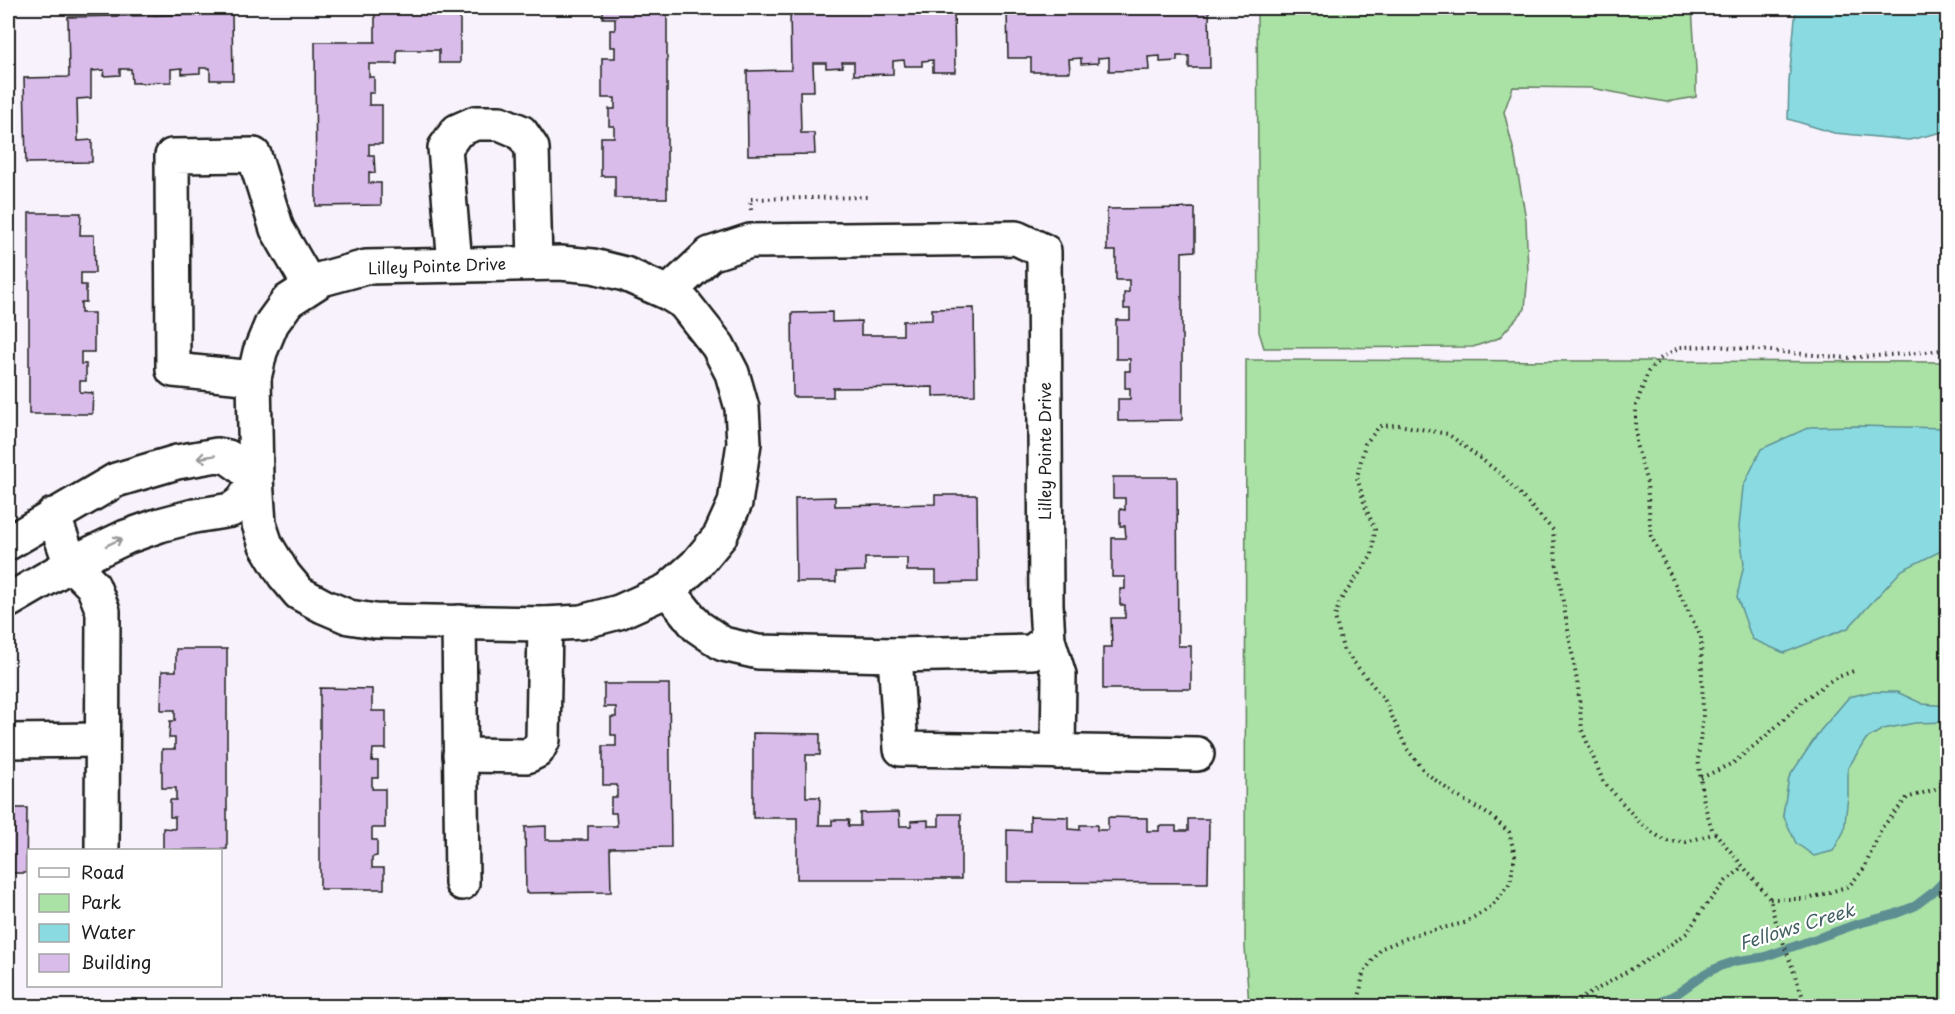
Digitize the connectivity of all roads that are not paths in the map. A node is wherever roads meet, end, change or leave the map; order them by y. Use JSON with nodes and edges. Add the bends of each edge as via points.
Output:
{"nodes":[{"id":1,"x":536,"y":263,"type":"junction"},
{"id":2,"x":455,"y":264,"type":"junction"},
{"id":3,"x":310,"y":286,"type":"junction"},
{"id":4,"x":668,"y":293,"type":"junction"},
{"id":5,"x":254,"y":378,"type":"junction"},
{"id":6,"x":256,"y":479,"type":"junction"},
{"id":7,"x":53,"y":515,"type":"junction"},
{"id":8,"x":8,"y":543,"type":"edge"},
{"id":9,"x":71,"y":564,"type":"junction"},
{"id":10,"x":668,"y":590,"type":"junction"},
{"id":11,"x":8,"y":601,"type":"edge"},
{"id":12,"x":459,"y":622,"type":"junction"},
{"id":13,"x":545,"y":624,"type":"junction"},
{"id":14,"x":1048,"y":640,"type":"junction"},
{"id":15,"x":895,"y":655,"type":"junction"},
{"id":16,"x":102,"y":740,"type":"junction"},
{"id":17,"x":8,"y":741,"type":"edge"},
{"id":18,"x":1058,"y":752,"type":"junction"},
{"id":19,"x":1197,"y":754,"type":"dead end"},
{"id":20,"x":460,"y":755,"type":"junction"},
{"id":21,"x":102,"y":848,"type":"dead end"},
{"id":22,"x":462,"y":883,"type":"dead end"}],
"edges":[{"from":1,"to":2,"type":"street","name":"Lilley Pointe Drive"},
{"from":1,"to":2,"type":"street","via":[[532,148],[521,132],[500,123],[475,123],[457,131],[446,148]]},
{"from":1,"to":4,"type":"street","name":"Lilley Pointe Drive","via":[[592,266],[625,274]]},
{"from":2,"to":3,"type":"street","name":"Lilley Pointe Drive","via":[[366,267]]},
{"from":3,"to":5,"type":"street","name":"Lilley Pointe Drive","via":[[288,301],[272,323]]},
{"from":3,"to":5,"type":"street","via":[[277,229],[254,155],[172,156],[173,370]]},
{"from":4,"to":10,"type":"street","name":"Lilley Pointe Drive","via":[[684,303],[704,326],[732,373],[742,408],[744,443],[735,503],[720,536]]},
{"from":4,"to":14,"type":"street","name":"Lilley Pointe Drive","via":[[710,254],[750,241],[1016,238],[1044,251]]},
{"from":5,"to":6,"type":"street","name":"Lilley Pointe Drive"},
{"from":6,"to":7,"type":"street","one_way":true,"via":[[217,454],[116,480]]},
{"from":9,"to":6,"type":"street","one_way":true,"via":[[160,525],[231,510],[242,502]]},
{"from":6,"to":12,"type":"street","name":"Lilley Pointe Drive","via":[[259,524],[266,546],[299,593],[349,617]]},
{"from":7,"to":8,"type":"street"},
{"from":7,"to":9,"type":"street"},
{"from":9,"to":11,"type":"street"},
{"from":9,"to":16,"type":"street","via":[[93,586],[103,611]]},
{"from":10,"to":13,"type":"street","name":"Lilley Pointe Drive","via":[[591,620]]},
{"from":10,"to":15,"type":"street","via":[[697,626],[723,644],[758,652]]},
{"from":12,"to":13,"type":"street","name":"Lilley Pointe Drive"},
{"from":12,"to":20,"type":"street"},
{"from":13,"to":20,"type":"street","via":[[543,740],[537,751],[527,756]]},
{"from":14,"to":15,"type":"street","via":[[1032,652]]},
{"from":14,"to":18,"type":"street","via":[[1059,675]]},
{"from":15,"to":18,"type":"street","via":[[901,749]]},
{"from":16,"to":17,"type":"street"},
{"from":16,"to":21,"type":"street"},
{"from":18,"to":19,"type":"street"},
{"from":20,"to":22,"type":"street"}]}
